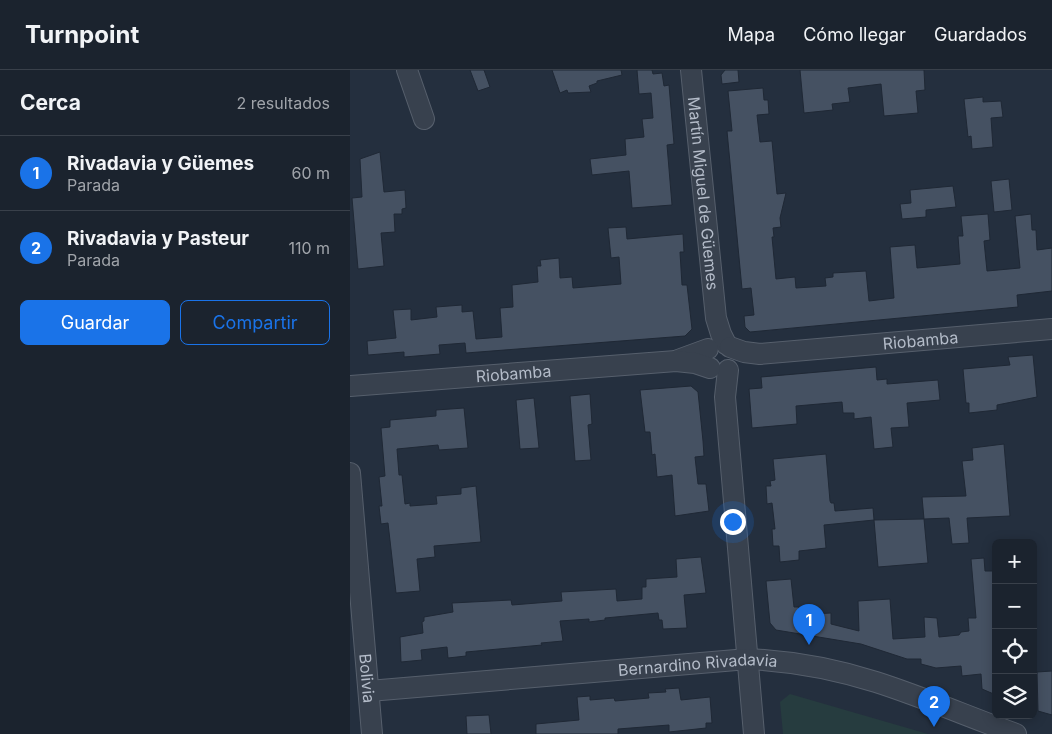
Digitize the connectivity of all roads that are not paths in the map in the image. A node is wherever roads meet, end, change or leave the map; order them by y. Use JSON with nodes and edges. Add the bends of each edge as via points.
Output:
{"nodes":[{"id":1,"x":407,"y":70,"type":"edge"},
{"id":2,"x":691,"y":70,"type":"edge"},
{"id":3,"x":424,"y":119,"type":"dead end"},
{"id":4,"x":1052,"y":329,"type":"edge"},
{"id":5,"x":720,"y":358,"type":"junction"},
{"id":6,"x":350,"y":386,"type":"edge"},
{"id":7,"x":350,"y":473,"type":"edge"},
{"id":8,"x":748,"y":659,"type":"junction"},
{"id":9,"x":369,"y":690,"type":"junction"},
{"id":10,"x":1012,"y":733,"type":"edge"},
{"id":11,"x":372,"y":734,"type":"edge"},
{"id":12,"x":754,"y":734,"type":"edge"}],
"edges":[{"from":1,"to":3,"type":"street"},
{"from":2,"to":5,"type":"street","name":"Martín Miguel de Güemes"},
{"from":4,"to":5,"type":"street","name":"Riobamba","via":[[760,354],[744,352]]},
{"from":5,"to":6,"type":"street","name":"Riobamba","via":[[695,363],[676,361]]},
{"from":5,"to":8,"type":"street","name":"Martín Miguel de Güemes"},
{"from":7,"to":9,"type":"street","name":"Bolivia"},
{"from":8,"to":9,"type":"street","name":"Bernardino Rivadavia"},
{"from":8,"to":10,"type":"street","name":"Bernardino Rivadavia","via":[[774,660],[875,682]]},
{"from":8,"to":12,"type":"street","name":"Martín Miguel de Güemes"},
{"from":9,"to":11,"type":"street","name":"Bolivia"}]}
